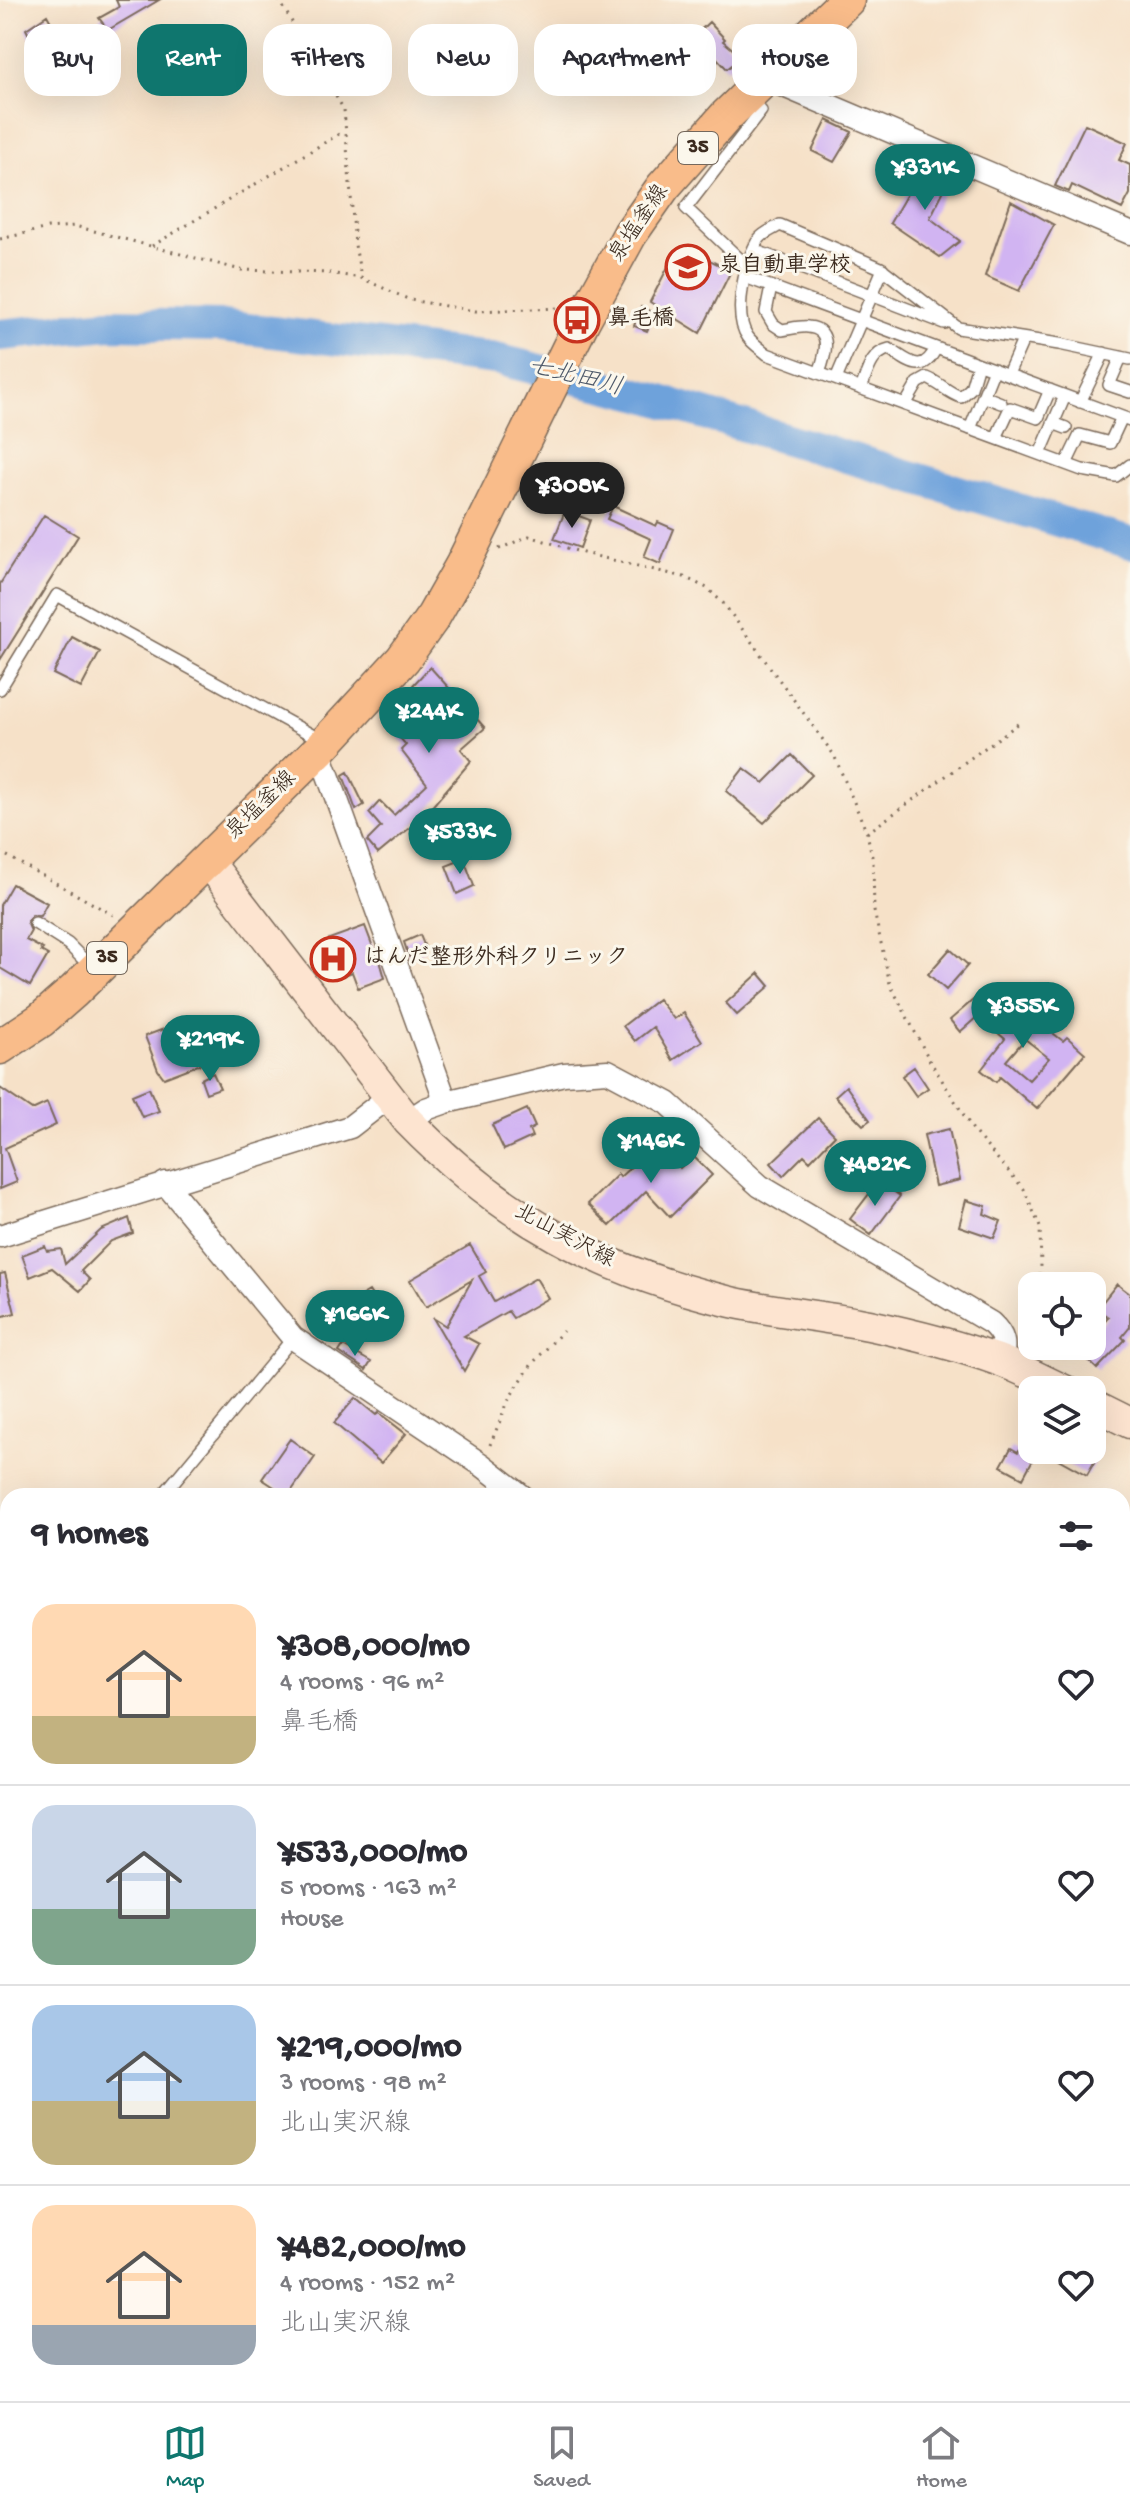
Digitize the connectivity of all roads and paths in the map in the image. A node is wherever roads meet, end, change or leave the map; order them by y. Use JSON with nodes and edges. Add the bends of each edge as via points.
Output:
{"nodes":[{"id":1,"x":279,"y":0,"type":"edge"},
{"id":2,"x":847,"y":0,"type":"edge"},
{"id":3,"x":822,"y":24,"type":"edge"},
{"id":4,"x":748,"y":96,"type":"edge"},
{"id":5,"x":758,"y":96,"type":"edge"},
{"id":6,"x":779,"y":96,"type":"edge"},
{"id":7,"x":344,"y":131,"type":"junction"},
{"id":8,"x":1130,"y":233,"type":"edge"},
{"id":9,"x":0,"y":239,"type":"edge"},
{"id":10,"x":152,"y":246,"type":"junction"},
{"id":11,"x":754,"y":250,"type":"junction"},
{"id":12,"x":883,"y":269,"type":"junction"},
{"id":13,"x":747,"y":272,"type":"junction"},
{"id":14,"x":361,"y":278,"type":"junction"},
{"id":15,"x":771,"y":287,"type":"junction"},
{"id":16,"x":873,"y":296,"type":"junction"},
{"id":17,"x":587,"y":314,"type":"junction"},
{"id":18,"x":863,"y":321,"type":"junction"},
{"id":19,"x":958,"y":328,"type":"junction"},
{"id":20,"x":1023,"y":340,"type":"junction"},
{"id":21,"x":936,"y":348,"type":"junction"},
{"id":22,"x":1104,"y":353,"type":"junction"},
{"id":23,"x":1126,"y":358,"type":"edge"},
{"id":24,"x":978,"y":364,"type":"junction"},
{"id":25,"x":994,"y":369,"type":"junction"},
{"id":26,"x":819,"y":373,"type":"junction"},
{"id":27,"x":1008,"y":374,"type":"junction"},
{"id":28,"x":836,"y":379,"type":"junction"},
{"id":29,"x":861,"y":389,"type":"junction"},
{"id":30,"x":1050,"y":390,"type":"junction"},
{"id":31,"x":1130,"y":392,"type":"edge"},
{"id":32,"x":983,"y":396,"type":"junction"},
{"id":33,"x":1065,"y":396,"type":"junction"},
{"id":34,"x":1080,"y":402,"type":"junction"},
{"id":35,"x":1001,"y":403,"type":"dead end"},
{"id":36,"x":905,"y":405,"type":"junction"},
{"id":37,"x":1127,"y":417,"type":"edge"},
{"id":38,"x":1053,"y":423,"type":"junction"},
{"id":39,"x":1066,"y":428,"type":"dead end"},
{"id":40,"x":970,"y":429,"type":"junction"},
{"id":41,"x":996,"y":438,"type":"junction"},
{"id":42,"x":1040,"y":454,"type":"junction"},
{"id":43,"x":1066,"y":464,"type":"junction"},
{"id":44,"x":1130,"y":465,"type":"edge"},
{"id":45,"x":1116,"y":476,"type":"junction"},
{"id":46,"x":1130,"y":482,"type":"edge"},
{"id":47,"x":463,"y":564,"type":"junction"},
{"id":48,"x":0,"y":689,"type":"edge"},
{"id":49,"x":1022,"y":721,"type":"dead end"},
{"id":50,"x":322,"y":746,"type":"junction"},
{"id":51,"x":867,"y":833,"type":"junction"},
{"id":52,"x":0,"y":852,"type":"edge"},
{"id":53,"x":207,"y":860,"type":"junction"},
{"id":54,"x":35,"y":923,"type":"dead end"},
{"id":55,"x":137,"y":929,"type":"junction"},
{"id":56,"x":95,"y":971,"type":"junction"},
{"id":57,"x":0,"y":1047,"type":"edge"},
{"id":58,"x":390,"y":1096,"type":"junction"},
{"id":59,"x":446,"y":1102,"type":"junction"},
{"id":60,"x":408,"y":1121,"type":"junction"},
{"id":61,"x":165,"y":1183,"type":"junction"},
{"id":62,"x":0,"y":1236,"type":"edge"},
{"id":63,"x":1040,"y":1272,"type":"edge"},
{"id":64,"x":563,"y":1331,"type":"dead end"},
{"id":65,"x":293,"y":1338,"type":"junction"},
{"id":66,"x":1001,"y":1361,"type":"junction"},
{"id":67,"x":1034,"y":1376,"type":"edge"},
{"id":68,"x":1106,"y":1411,"type":"edge"},
{"id":69,"x":1130,"y":1423,"type":"edge"},
{"id":70,"x":482,"y":1465,"type":"junction"},
{"id":71,"x":169,"y":1488,"type":"edge"},
{"id":72,"x":512,"y":1488,"type":"edge"}],
"edges":[{"from":1,"to":7,"type":"path","via":[[344,110]]},
{"from":2,"to":3,"type":"main road","name":"泉塩釜線","number":"35"},
{"from":4,"to":17,"type":"main road","name":"泉塩釜線","number":"35","via":[[663,187],[630,234]]},
{"from":5,"to":13,"type":"lane","via":[[761,111],[686,208]]},
{"from":6,"to":8,"type":"street"},
{"from":7,"to":10,"type":"path"},
{"from":7,"to":14,"type":"path"},
{"from":9,"to":10,"type":"path","via":[[75,226]]},
{"from":10,"to":14,"type":"path","via":[[241,270]]},
{"from":11,"to":12,"type":"lane","via":[[759,237],[780,225]]},
{"from":11,"to":13,"type":"lane"},
{"from":11,"to":16,"type":"lane"},
{"from":12,"to":16,"type":"lane"},
{"from":12,"to":19,"type":"lane"},
{"from":13,"to":15,"type":"lane"},
{"from":13,"to":26,"type":"lane","via":[[739,315],[746,336],[767,354]]},
{"from":14,"to":17,"type":"path","via":[[410,300],[475,311]]},
{"from":15,"to":18,"type":"lane"},
{"from":15,"to":26,"type":"lane","via":[[766,312],[773,324],[782,330],[818,329],[826,339]]},
{"from":16,"to":18,"type":"lane"},
{"from":16,"to":19,"type":"lane"},
{"from":17,"to":47,"type":"main road","name":"泉塩釜線","number":"35"},
{"from":18,"to":21,"type":"lane"},
{"from":18,"to":28,"type":"lane"},
{"from":19,"to":20,"type":"lane"},
{"from":20,"to":22,"type":"lane"},
{"from":20,"to":27,"type":"lane"},
{"from":21,"to":24,"type":"lane"},
{"from":21,"to":29,"type":"lane","via":[[924,363],[914,364],[889,349],[881,351]]},
{"from":22,"to":23,"type":"lane"},
{"from":22,"to":34,"type":"lane"},
{"from":23,"to":31,"type":"lane","via":[[1109,385]]},
{"from":24,"to":25,"type":"lane"},
{"from":24,"to":36,"type":"lane","via":[[971,388],[961,397],[927,378]]},
{"from":25,"to":27,"type":"lane"},
{"from":25,"to":32,"type":"lane"},
{"from":26,"to":28,"type":"lane"},
{"from":27,"to":30,"type":"lane"},
{"from":28,"to":29,"type":"lane"},
{"from":29,"to":36,"type":"lane"},
{"from":30,"to":33,"type":"lane"},
{"from":30,"to":41,"type":"lane","via":[[1038,418],[1010,408]]},
{"from":32,"to":35,"type":"lane"},
{"from":32,"to":40,"type":"lane"},
{"from":33,"to":34,"type":"lane"},
{"from":33,"to":38,"type":"lane"},
{"from":34,"to":37,"type":"lane"},
{"from":36,"to":40,"type":"lane"},
{"from":37,"to":43,"type":"lane","via":[[1110,443],[1080,435]]},
{"from":38,"to":39,"type":"lane"},
{"from":38,"to":42,"type":"lane"},
{"from":40,"to":41,"type":"lane"},
{"from":41,"to":42,"type":"lane"},
{"from":42,"to":43,"type":"lane"},
{"from":43,"to":45,"type":"lane"},
{"from":44,"to":45,"type":"lane"},
{"from":45,"to":46,"type":"lane"},
{"from":47,"to":50,"type":"main road","name":"泉塩釜線","number":"35","via":[[403,659]]},
{"from":47,"to":51,"type":"path","via":[[529,536],[684,577],[707,588],[834,755]]},
{"from":48,"to":50,"type":"lane","via":[[57,595]]},
{"from":49,"to":51,"type":"path"},
{"from":50,"to":53,"type":"main road","name":"泉塩釜線","number":"35"},
{"from":50,"to":59,"type":"street"},
{"from":51,"to":63,"type":"path","via":[[874,911],[890,984],[975,1133],[1024,1189],[1040,1227]]},
{"from":52,"to":55,"type":"path"},
{"from":53,"to":55,"type":"main road","name":"泉塩釜線","number":"35"},
{"from":53,"to":58,"type":"street","name":"北山実沢線"},
{"from":54,"to":56,"type":"lane","via":[[68,944]]},
{"from":55,"to":56,"type":"main road","name":"泉塩釜線","number":"35"},
{"from":56,"to":57,"type":"main road","name":"泉塩釜線","number":"35","via":[[41,1020]]},
{"from":58,"to":60,"type":"street","name":"北山実沢線"},
{"from":58,"to":61,"type":"street","via":[[350,1127]]},
{"from":59,"to":60,"type":"street"},
{"from":59,"to":66,"type":"street","via":[[564,1074],[608,1071],[668,1103],[760,1186],[991,1323],[1005,1345]]},
{"from":60,"to":66,"type":"street","name":"北山実沢線","via":[[443,1157],[505,1206],[604,1261],[732,1302],[868,1325]]},
{"from":61,"to":62,"type":"street"},
{"from":61,"to":65,"type":"street"},
{"from":64,"to":70,"type":"path","via":[[510,1397]]},
{"from":65,"to":70,"type":"street"},
{"from":65,"to":71,"type":"lane"},
{"from":66,"to":67,"type":"street","name":"北山実沢線"},
{"from":68,"to":69,"type":"street"},
{"from":70,"to":72,"type":"street"}]}
